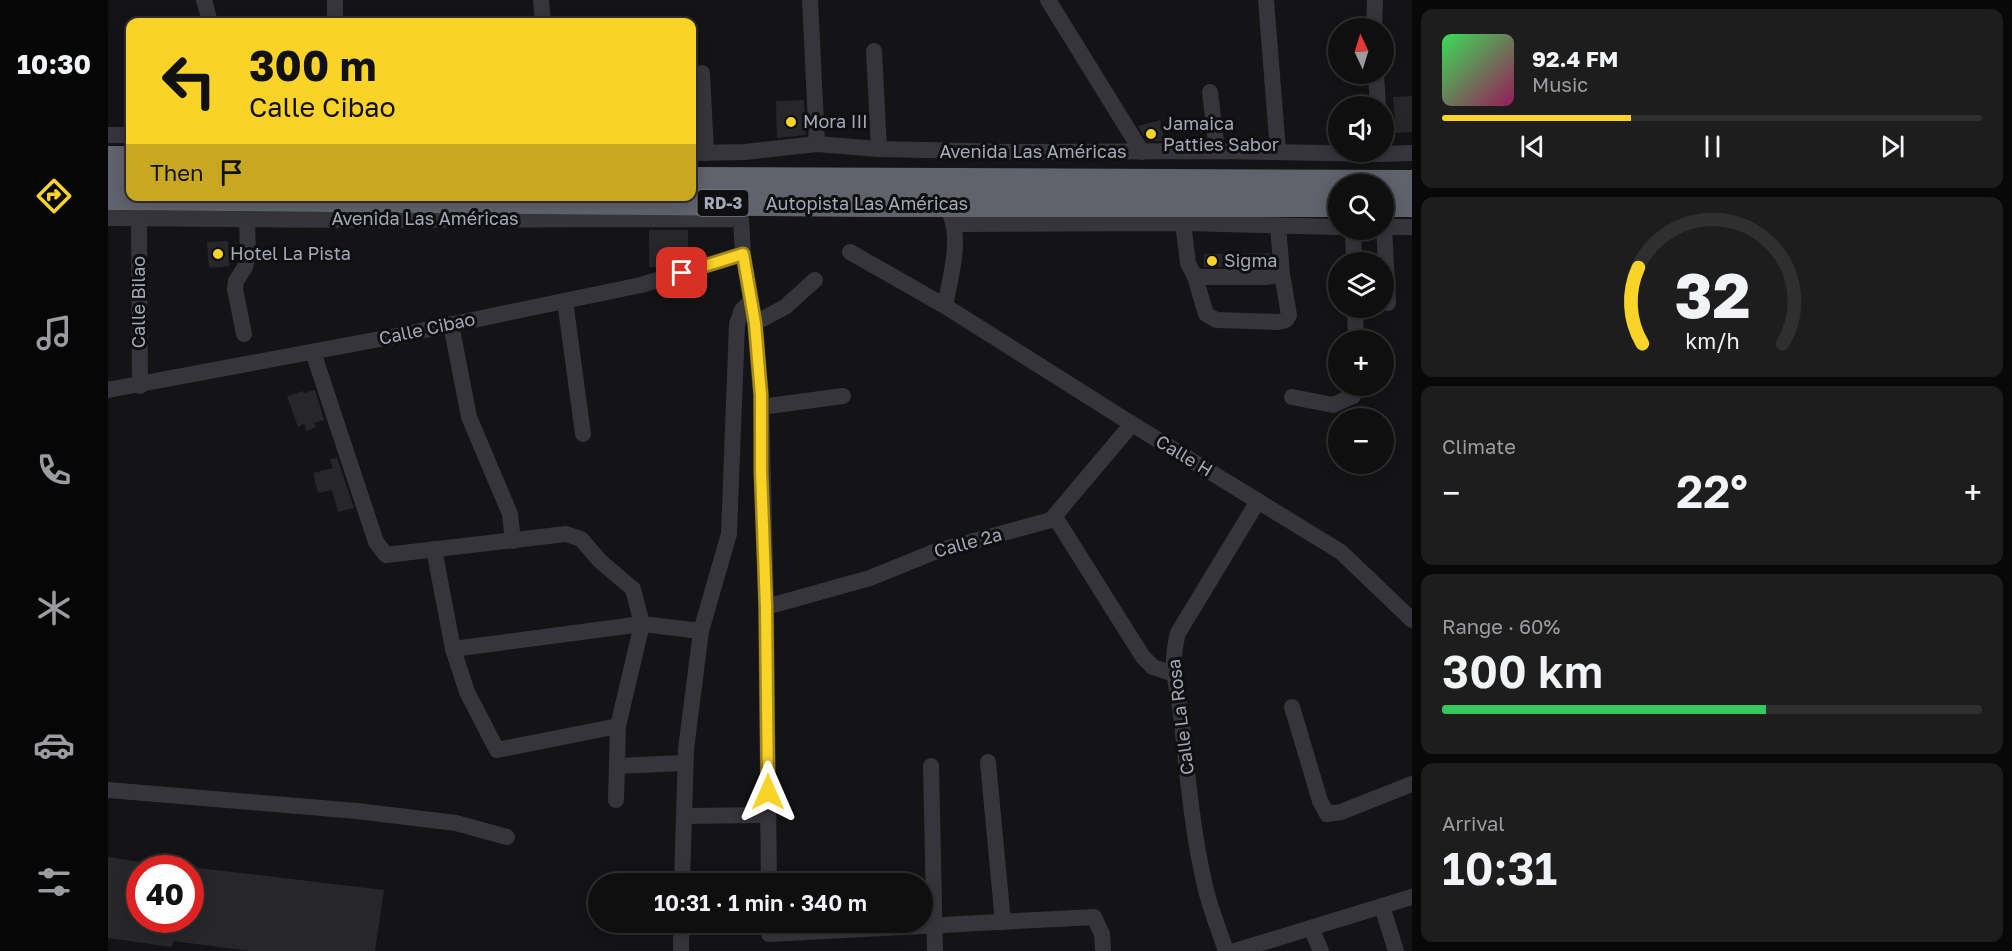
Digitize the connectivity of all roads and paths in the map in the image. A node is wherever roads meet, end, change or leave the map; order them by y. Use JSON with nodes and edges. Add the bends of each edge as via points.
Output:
{"nodes":[{"id":1,"x":204,"y":0,"type":"edge"},
{"id":2,"x":335,"y":0,"type":"edge"},
{"id":3,"x":541,"y":0,"type":"edge"},
{"id":4,"x":810,"y":0,"type":"edge"},
{"id":5,"x":1047,"y":0,"type":"edge"},
{"id":6,"x":1266,"y":0,"type":"edge"},
{"id":7,"x":1375,"y":0,"type":"edge"},
{"id":8,"x":209,"y":18,"type":"edge"},
{"id":9,"x":335,"y":18,"type":"edge"},
{"id":10,"x":543,"y":18,"type":"edge"},
{"id":11,"x":1374,"y":18,"type":"edge"},
{"id":12,"x":874,"y":51,"type":"dead end"},
{"id":13,"x":702,"y":74,"type":"dead end"},
{"id":14,"x":1210,"y":92,"type":"dead end"},
{"id":15,"x":108,"y":135,"type":"edge"},
{"id":16,"x":126,"y":135,"type":"edge"},
{"id":17,"x":817,"y":144,"type":"junction"},
{"id":18,"x":879,"y":149,"type":"junction"},
{"id":19,"x":1217,"y":151,"type":"junction"},
{"id":20,"x":1278,"y":151,"type":"junction"},
{"id":21,"x":1142,"y":152,"type":"junction"},
{"id":22,"x":1328,"y":152,"type":"edge"},
{"id":23,"x":699,"y":153,"type":"edge"},
{"id":24,"x":1394,"y":153,"type":"edge"},
{"id":25,"x":1412,"y":153,"type":"edge"},
{"id":26,"x":108,"y":159,"type":"edge"},
{"id":27,"x":126,"y":159,"type":"edge"},
{"id":28,"x":108,"y":178,"type":"edge"},
{"id":29,"x":126,"y":178,"type":"edge"},
{"id":30,"x":696,"y":180,"type":"edge"},
{"id":31,"x":1412,"y":183,"type":"edge"},
{"id":32,"x":108,"y":197,"type":"edge"},
{"id":33,"x":126,"y":197,"type":"edge"},
{"id":34,"x":543,"y":201,"type":"edge"},
{"id":35,"x":869,"y":204,"type":"junction"},
{"id":36,"x":1328,"y":204,"type":"edge"},
{"id":37,"x":1412,"y":204,"type":"edge"},
{"id":38,"x":1394,"y":213,"type":"edge"},
{"id":39,"x":951,"y":214,"type":"junction"},
{"id":40,"x":108,"y":218,"type":"edge"},
{"id":41,"x":139,"y":218,"type":"junction"},
{"id":42,"x":247,"y":219,"type":"junction"},
{"id":43,"x":741,"y":219,"type":"junction"},
{"id":44,"x":1394,"y":222,"type":"edge"},
{"id":45,"x":1183,"y":223,"type":"junction"},
{"id":46,"x":1278,"y":226,"type":"junction"},
{"id":47,"x":1328,"y":226,"type":"edge"},
{"id":48,"x":1412,"y":227,"type":"edge"},
{"id":49,"x":850,"y":252,"type":"dead end"},
{"id":50,"x":743,"y":254,"type":"junction"},
{"id":51,"x":1282,"y":274,"type":"junction"},
{"id":52,"x":1195,"y":277,"type":"junction"},
{"id":53,"x":814,"y":279,"type":"dead end"},
{"id":54,"x":565,"y":301,"type":"junction"},
{"id":55,"x":750,"y":302,"type":"junction"},
{"id":56,"x":945,"y":306,"type":"junction"},
{"id":57,"x":755,"y":323,"type":"junction"},
{"id":58,"x":451,"y":324,"type":"junction"},
{"id":59,"x":244,"y":334,"type":"dead end"},
{"id":60,"x":314,"y":352,"type":"junction"},
{"id":61,"x":140,"y":386,"type":"junction"},
{"id":62,"x":108,"y":390,"type":"edge"},
{"id":63,"x":843,"y":396,"type":"dead end"},
{"id":64,"x":1353,"y":396,"type":"edge"},
{"id":65,"x":1292,"y":397,"type":"dead end"},
{"id":66,"x":761,"y":407,"type":"junction"},
{"id":67,"x":1132,"y":424,"type":"junction"},
{"id":68,"x":583,"y":434,"type":"dead end"},
{"id":69,"x":1258,"y":501,"type":"junction"},
{"id":70,"x":1055,"y":517,"type":"junction"},
{"id":71,"x":513,"y":540,"type":"junction"},
{"id":72,"x":434,"y":549,"type":"junction"},
{"id":73,"x":766,"y":607,"type":"junction"},
{"id":74,"x":1412,"y":620,"type":"edge"},
{"id":75,"x":642,"y":624,"type":"junction"},
{"id":76,"x":701,"y":631,"type":"junction"},
{"id":77,"x":453,"y":649,"type":"junction"},
{"id":78,"x":1174,"y":674,"type":"junction"},
{"id":79,"x":1292,"y":707,"type":"dead end"},
{"id":80,"x":618,"y":726,"type":"junction"},
{"id":81,"x":987,"y":762,"type":"dead end"},
{"id":82,"x":686,"y":763,"type":"junction"},
{"id":83,"x":617,"y":766,"type":"junction"},
{"id":84,"x":931,"y":766,"type":"dead end"},
{"id":85,"x":1412,"y":784,"type":"edge"},
{"id":86,"x":108,"y":790,"type":"edge"},
{"id":87,"x":616,"y":800,"type":"dead end"},
{"id":88,"x":768,"y":815,"type":"junction"},
{"id":89,"x":684,"y":816,"type":"junction"},
{"id":90,"x":507,"y":837,"type":"dead end"},
{"id":91,"x":682,"y":873,"type":"edge"},
{"id":92,"x":769,"y":873,"type":"edge"},
{"id":93,"x":1412,"y":897,"type":"edge"},
{"id":94,"x":1382,"y":906,"type":"junction"},
{"id":95,"x":1003,"y":922,"type":"junction"},
{"id":96,"x":934,"y":925,"type":"junction"},
{"id":97,"x":1311,"y":928,"type":"junction"},
{"id":98,"x":681,"y":933,"type":"edge"},
{"id":99,"x":769,"y":933,"type":"edge"},
{"id":100,"x":681,"y":951,"type":"edge"},
{"id":101,"x":769,"y":951,"type":"edge"},
{"id":102,"x":935,"y":951,"type":"edge"},
{"id":103,"x":1103,"y":951,"type":"edge"},
{"id":104,"x":1226,"y":951,"type":"edge"},
{"id":105,"x":1235,"y":951,"type":"edge"},
{"id":106,"x":1321,"y":951,"type":"edge"},
{"id":107,"x":1396,"y":951,"type":"edge"}],
"edges":[{"from":1,"to":8,"type":"street"},
{"from":2,"to":9,"type":"street"},
{"from":3,"to":10,"type":"street"},
{"from":4,"to":17,"type":"street"},
{"from":5,"to":21,"type":"street"},
{"from":6,"to":20,"type":"street"},
{"from":7,"to":11,"type":"street"},
{"from":12,"to":18,"type":"street"},
{"from":13,"to":23,"type":"street"},
{"from":14,"to":19,"type":"street"},
{"from":15,"to":16,"type":"street"},
{"from":17,"to":18,"type":"street","name":"Avenida Las Américas"},
{"from":17,"to":23,"type":"street","name":"Avenida Las Américas"},
{"from":18,"to":21,"type":"street","name":"Avenida Las Américas"},
{"from":19,"to":20,"type":"street","name":"Avenida Las Américas"},
{"from":19,"to":21,"type":"street","name":"Avenida Las Américas"},
{"from":20,"to":22,"type":"street","name":"Avenida Las Américas"},
{"from":24,"to":25,"type":"street","name":"Avenida Las Américas"},
{"from":26,"to":27,"type":"highway"},
{"from":28,"to":29,"type":"highway"},
{"from":30,"to":31,"type":"highway","name":"Autopista Las Américas","number":"RD-3"},
{"from":32,"to":33,"type":"highway","name":"Autopista Las Américas","number":"RD-3"},
{"from":34,"to":35,"type":"highway","name":"Autopista Las Américas","number":"RD-3"},
{"from":35,"to":39,"type":"highway","name":"Autopista Las Américas","number":"RD-3"},
{"from":35,"to":43,"type":"highway"},
{"from":36,"to":39,"type":"highway","name":"Autopista Las Américas","number":"RD-3"},
{"from":37,"to":38,"type":"highway"},
{"from":39,"to":45,"type":"street"},
{"from":39,"to":56,"type":"street","via":[[956,248]]},
{"from":40,"to":41,"type":"street","name":"Avenida Las Américas"},
{"from":41,"to":42,"type":"street","name":"Avenida Las Américas"},
{"from":41,"to":61,"type":"street","name":"Calle Bilao"},
{"from":42,"to":43,"type":"street","name":"Avenida Las Américas"},
{"from":42,"to":59,"type":"street","via":[[248,255],[235,289]]},
{"from":43,"to":50,"type":"street"},
{"from":44,"to":48,"type":"street"},
{"from":45,"to":46,"type":"street"},
{"from":45,"to":52,"type":"street","via":[[1188,263]]},
{"from":46,"to":47,"type":"street"},
{"from":46,"to":51,"type":"street"},
{"from":49,"to":56,"type":"street","name":"Calle H"},
{"from":50,"to":54,"type":"street","name":"Calle Cibao","via":[[641,285]]},
{"from":50,"to":55,"type":"street"},
{"from":51,"to":52,"type":"street"},
{"from":51,"to":52,"type":"street","via":[[1289,315],[1278,322],[1216,320],[1206,314]]},
{"from":53,"to":57,"type":"street","via":[[785,307]]},
{"from":54,"to":58,"type":"street","name":"Calle Cibao"},
{"from":54,"to":68,"type":"street"},
{"from":55,"to":57,"type":"street"},
{"from":55,"to":76,"type":"street","via":[[737,324],[729,534]]},
{"from":56,"to":67,"type":"street","name":"Calle H"},
{"from":57,"to":66,"type":"street"},
{"from":58,"to":60,"type":"street","name":"Calle Cibao"},
{"from":58,"to":71,"type":"street","via":[[470,417],[510,514]]},
{"from":60,"to":61,"type":"street","name":"Calle Cibao"},
{"from":60,"to":72,"type":"street","via":[[376,542],[386,555]]},
{"from":61,"to":62,"type":"street","name":"Calle Cibao"},
{"from":63,"to":66,"type":"street"},
{"from":64,"to":65,"type":"street","via":[[1333,405]]},
{"from":66,"to":73,"type":"street"},
{"from":67,"to":69,"type":"street","name":"Calle H"},
{"from":67,"to":70,"type":"street","name":"Calle 2a"},
{"from":69,"to":74,"type":"street","name":"Calle H","via":[[1341,552]]},
{"from":69,"to":78,"type":"street","name":"Calle La Rosa","via":[[1178,633],[1173,652]]},
{"from":70,"to":73,"type":"street","name":"Calle 2a","via":[[1035,526],[934,552],[870,578]]},
{"from":70,"to":78,"type":"street","via":[[1143,657],[1153,667]]},
{"from":71,"to":72,"type":"street"},
{"from":71,"to":75,"type":"street","via":[[566,534],[581,538],[600,561],[633,589]]},
{"from":72,"to":77,"type":"street"},
{"from":73,"to":88,"type":"street"},
{"from":75,"to":76,"type":"street"},
{"from":75,"to":77,"type":"street"},
{"from":75,"to":80,"type":"street"},
{"from":76,"to":82,"type":"street"},
{"from":77,"to":80,"type":"street","via":[[467,692],[498,750]]},
{"from":78,"to":104,"type":"street","name":"Calle La Rosa","via":[[1205,887]]},
{"from":79,"to":85,"type":"street","via":[[1327,814]]},
{"from":80,"to":83,"type":"street"},
{"from":81,"to":95,"type":"street"},
{"from":82,"to":83,"type":"street"},
{"from":82,"to":89,"type":"street"},
{"from":83,"to":87,"type":"street"},
{"from":84,"to":96,"type":"street"},
{"from":86,"to":90,"type":"street","via":[[456,823]]},
{"from":88,"to":89,"type":"street"},
{"from":88,"to":92,"type":"street"},
{"from":89,"to":91,"type":"street"},
{"from":93,"to":94,"type":"street"},
{"from":94,"to":97,"type":"street"},
{"from":94,"to":107,"type":"street"},
{"from":95,"to":96,"type":"street"},
{"from":95,"to":103,"type":"street","via":[[1094,917],[1102,934]]},
{"from":96,"to":102,"type":"street"},
{"from":97,"to":105,"type":"street"},
{"from":97,"to":106,"type":"street"},
{"from":98,"to":100,"type":"street"},
{"from":99,"to":101,"type":"street"}]}
